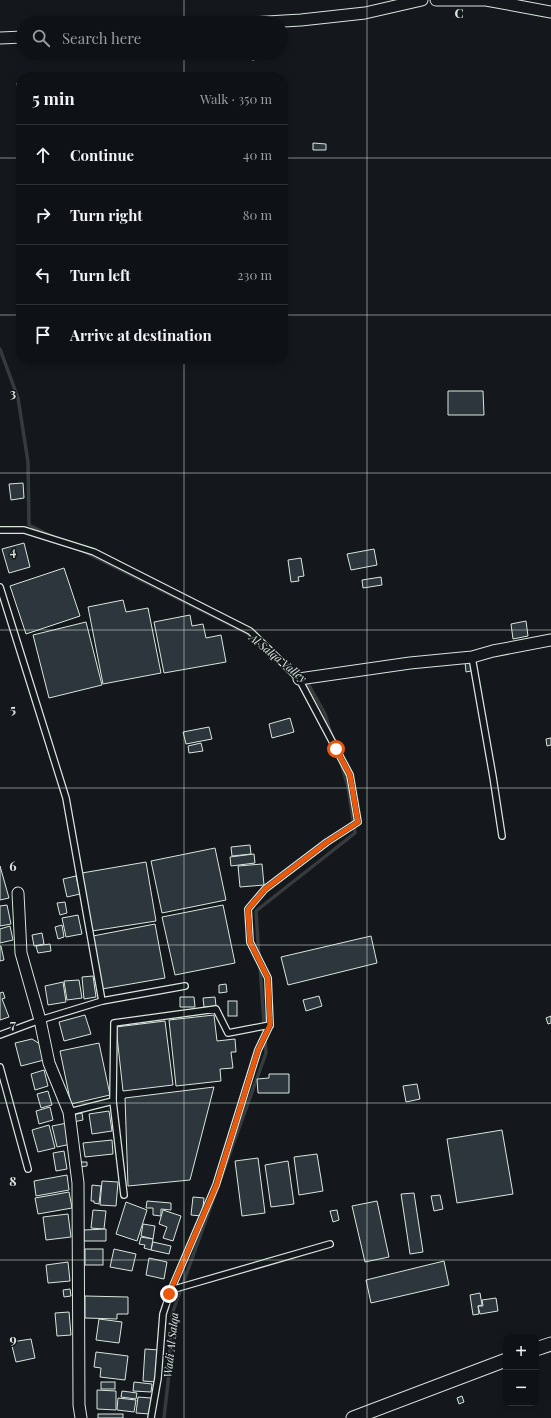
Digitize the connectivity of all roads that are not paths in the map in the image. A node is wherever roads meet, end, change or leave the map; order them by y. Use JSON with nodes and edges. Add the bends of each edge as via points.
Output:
{"nodes":[{"id":1,"x":422,"y":0,"type":"edge"},
{"id":2,"x":436,"y":0,"type":"edge"},
{"id":3,"x":551,"y":12,"type":"edge"},
{"id":4,"x":288,"y":21,"type":"edge"},
{"id":5,"x":16,"y":37,"type":"edge"},
{"id":6,"x":0,"y":38,"type":"edge"},
{"id":7,"x":0,"y":530,"type":"edge"},
{"id":8,"x":0,"y":587,"type":"edge"},
{"id":9,"x":551,"y":640,"type":"edge"},
{"id":10,"x":472,"y":657,"type":"junction"},
{"id":11,"x":299,"y":679,"type":"junction"},
{"id":12,"x":502,"y":836,"type":"dead end"},
{"id":13,"x":18,"y":893,"type":"dead end"},
{"id":14,"x":185,"y":986,"type":"dead end"},
{"id":15,"x":102,"y":1001,"type":"junction"},
{"id":16,"x":40,"y":1020,"type":"junction"},
{"id":17,"x":270,"y":1025,"type":"junction"},
{"id":18,"x":0,"y":1035,"type":"edge"},
{"id":19,"x":0,"y":1067,"type":"edge"},
{"id":20,"x":113,"y":1101,"type":"junction"},
{"id":21,"x":69,"y":1112,"type":"junction"},
{"id":22,"x":28,"y":1169,"type":"dead end"},
{"id":23,"x":124,"y":1195,"type":"dead end"},
{"id":24,"x":330,"y":1244,"type":"dead end"},
{"id":25,"x":171,"y":1290,"type":"junction"},
{"id":26,"x":551,"y":1344,"type":"edge"},
{"id":27,"x":539,"y":1348,"type":"edge"},
{"id":28,"x":503,"y":1361,"type":"edge"},
{"id":29,"x":81,"y":1418,"type":"edge"},
{"id":30,"x":150,"y":1418,"type":"edge"},
{"id":31,"x":353,"y":1418,"type":"edge"}],
"edges":[{"from":1,"to":4,"type":"street","via":[[365,13]]},
{"from":2,"to":3,"type":"street","via":[[486,0]]},
{"from":5,"to":6,"type":"street"},
{"from":7,"to":11,"type":"lane","via":[[24,530],[94,552],[250,631]]},
{"from":8,"to":15,"type":"lane","via":[[66,798]]},
{"from":9,"to":10,"type":"street"},
{"from":10,"to":11,"type":"street"},
{"from":10,"to":12,"type":"lane"},
{"from":11,"to":17,"type":"lane","via":[[350,775],[358,822],[265,889],[248,909],[250,942],[268,978]]},
{"from":13,"to":16,"type":"street","via":[[21,953]]},
{"from":14,"to":15,"type":"lane"},
{"from":15,"to":16,"type":"lane"},
{"from":16,"to":18,"type":"lane"},
{"from":16,"to":21,"type":"street","via":[[49,1063]]},
{"from":17,"to":20,"type":"lane","via":[[228,1033],[216,1009],[114,1023]]},
{"from":17,"to":25,"type":"lane","via":[[258,1050],[216,1186]]},
{"from":19,"to":22,"type":"lane"},
{"from":20,"to":21,"type":"lane"},
{"from":20,"to":23,"type":"lane"},
{"from":21,"to":29,"type":"street","via":[[78,1182]]},
{"from":24,"to":25,"type":"lane"},
{"from":25,"to":30,"type":"lane","via":[[163,1314],[158,1378]]},
{"from":26,"to":27,"type":"street"},
{"from":28,"to":31,"type":"street"}]}
